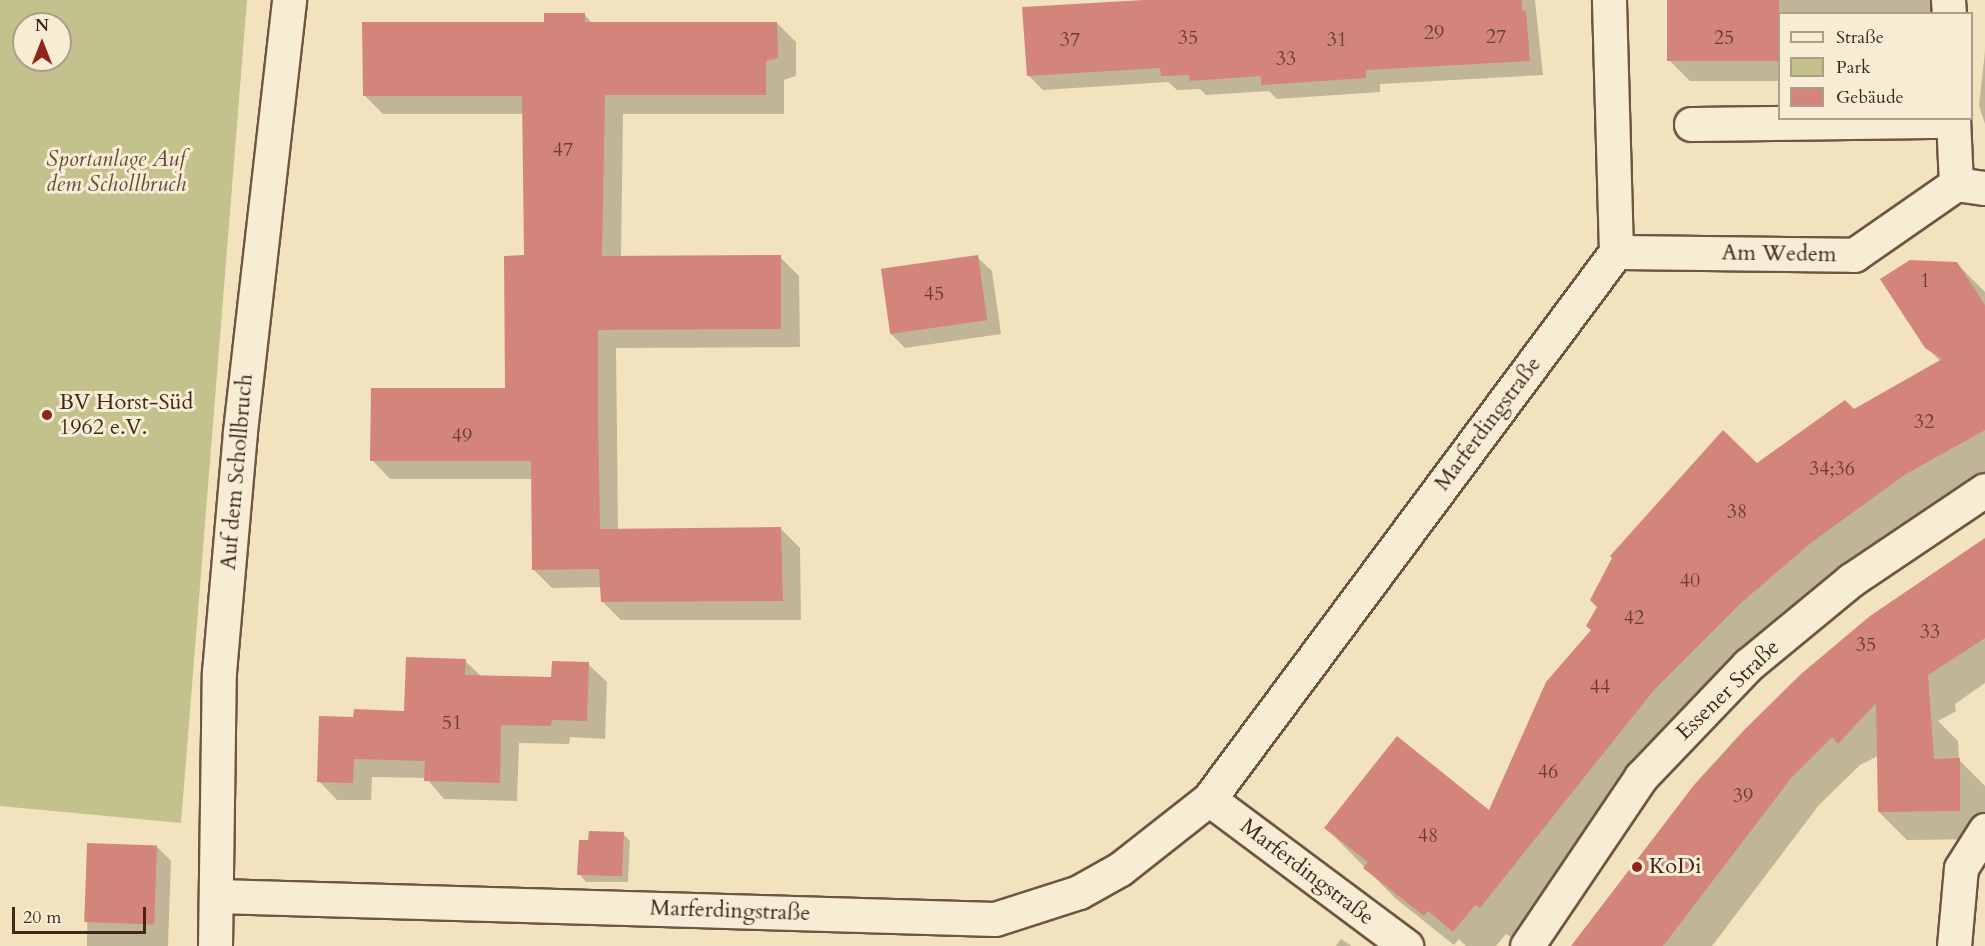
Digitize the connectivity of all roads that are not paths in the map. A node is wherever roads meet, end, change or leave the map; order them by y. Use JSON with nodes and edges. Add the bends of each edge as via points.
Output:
{"nodes":[{"id":1,"x":289,"y":0,"type":"edge"},
{"id":2,"x":1609,"y":0,"type":"edge"},
{"id":3,"x":1953,"y":120,"type":"edge"},
{"id":4,"x":1691,"y":124,"type":"dead end"},
{"id":5,"x":1970,"y":186,"type":"edge"},
{"id":6,"x":1616,"y":252,"type":"junction"},
{"id":7,"x":1985,"y":489,"type":"edge"},
{"id":8,"x":1209,"y":799,"type":"junction"},
{"id":9,"x":1985,"y":830,"type":"edge"},
{"id":10,"x":217,"y":896,"type":"junction"},
{"id":11,"x":215,"y":946,"type":"edge"},
{"id":12,"x":1406,"y":946,"type":"edge"},
{"id":13,"x":1527,"y":946,"type":"edge"},
{"id":14,"x":1954,"y":946,"type":"edge"}],
"edges":[{"from":1,"to":10,"type":"street","name":"Auf dem Schollbruch","via":[[240,431],[219,672]]},
{"from":2,"to":6,"type":"street"},
{"from":3,"to":4,"type":"street"},
{"from":3,"to":5,"type":"street","name":"Am Wedem"},
{"from":5,"to":6,"type":"street","name":"Am Wedem","via":[[1854,255]]},
{"from":6,"to":8,"type":"street","name":"Marferdingstraße"},
{"from":7,"to":13,"type":"street","name":"Essener Straße","via":[[1851,580],[1748,665],[1641,777]]},
{"from":8,"to":10,"type":"street","name":"Marferdingstraße","via":[[1110,875],[1079,892],[994,919]]},
{"from":8,"to":12,"type":"street","name":"Marferdingstraße"},
{"from":9,"to":14,"type":"street","via":[[1961,868]]},
{"from":10,"to":11,"type":"street","name":"Auf dem Schollbruch"}]}
